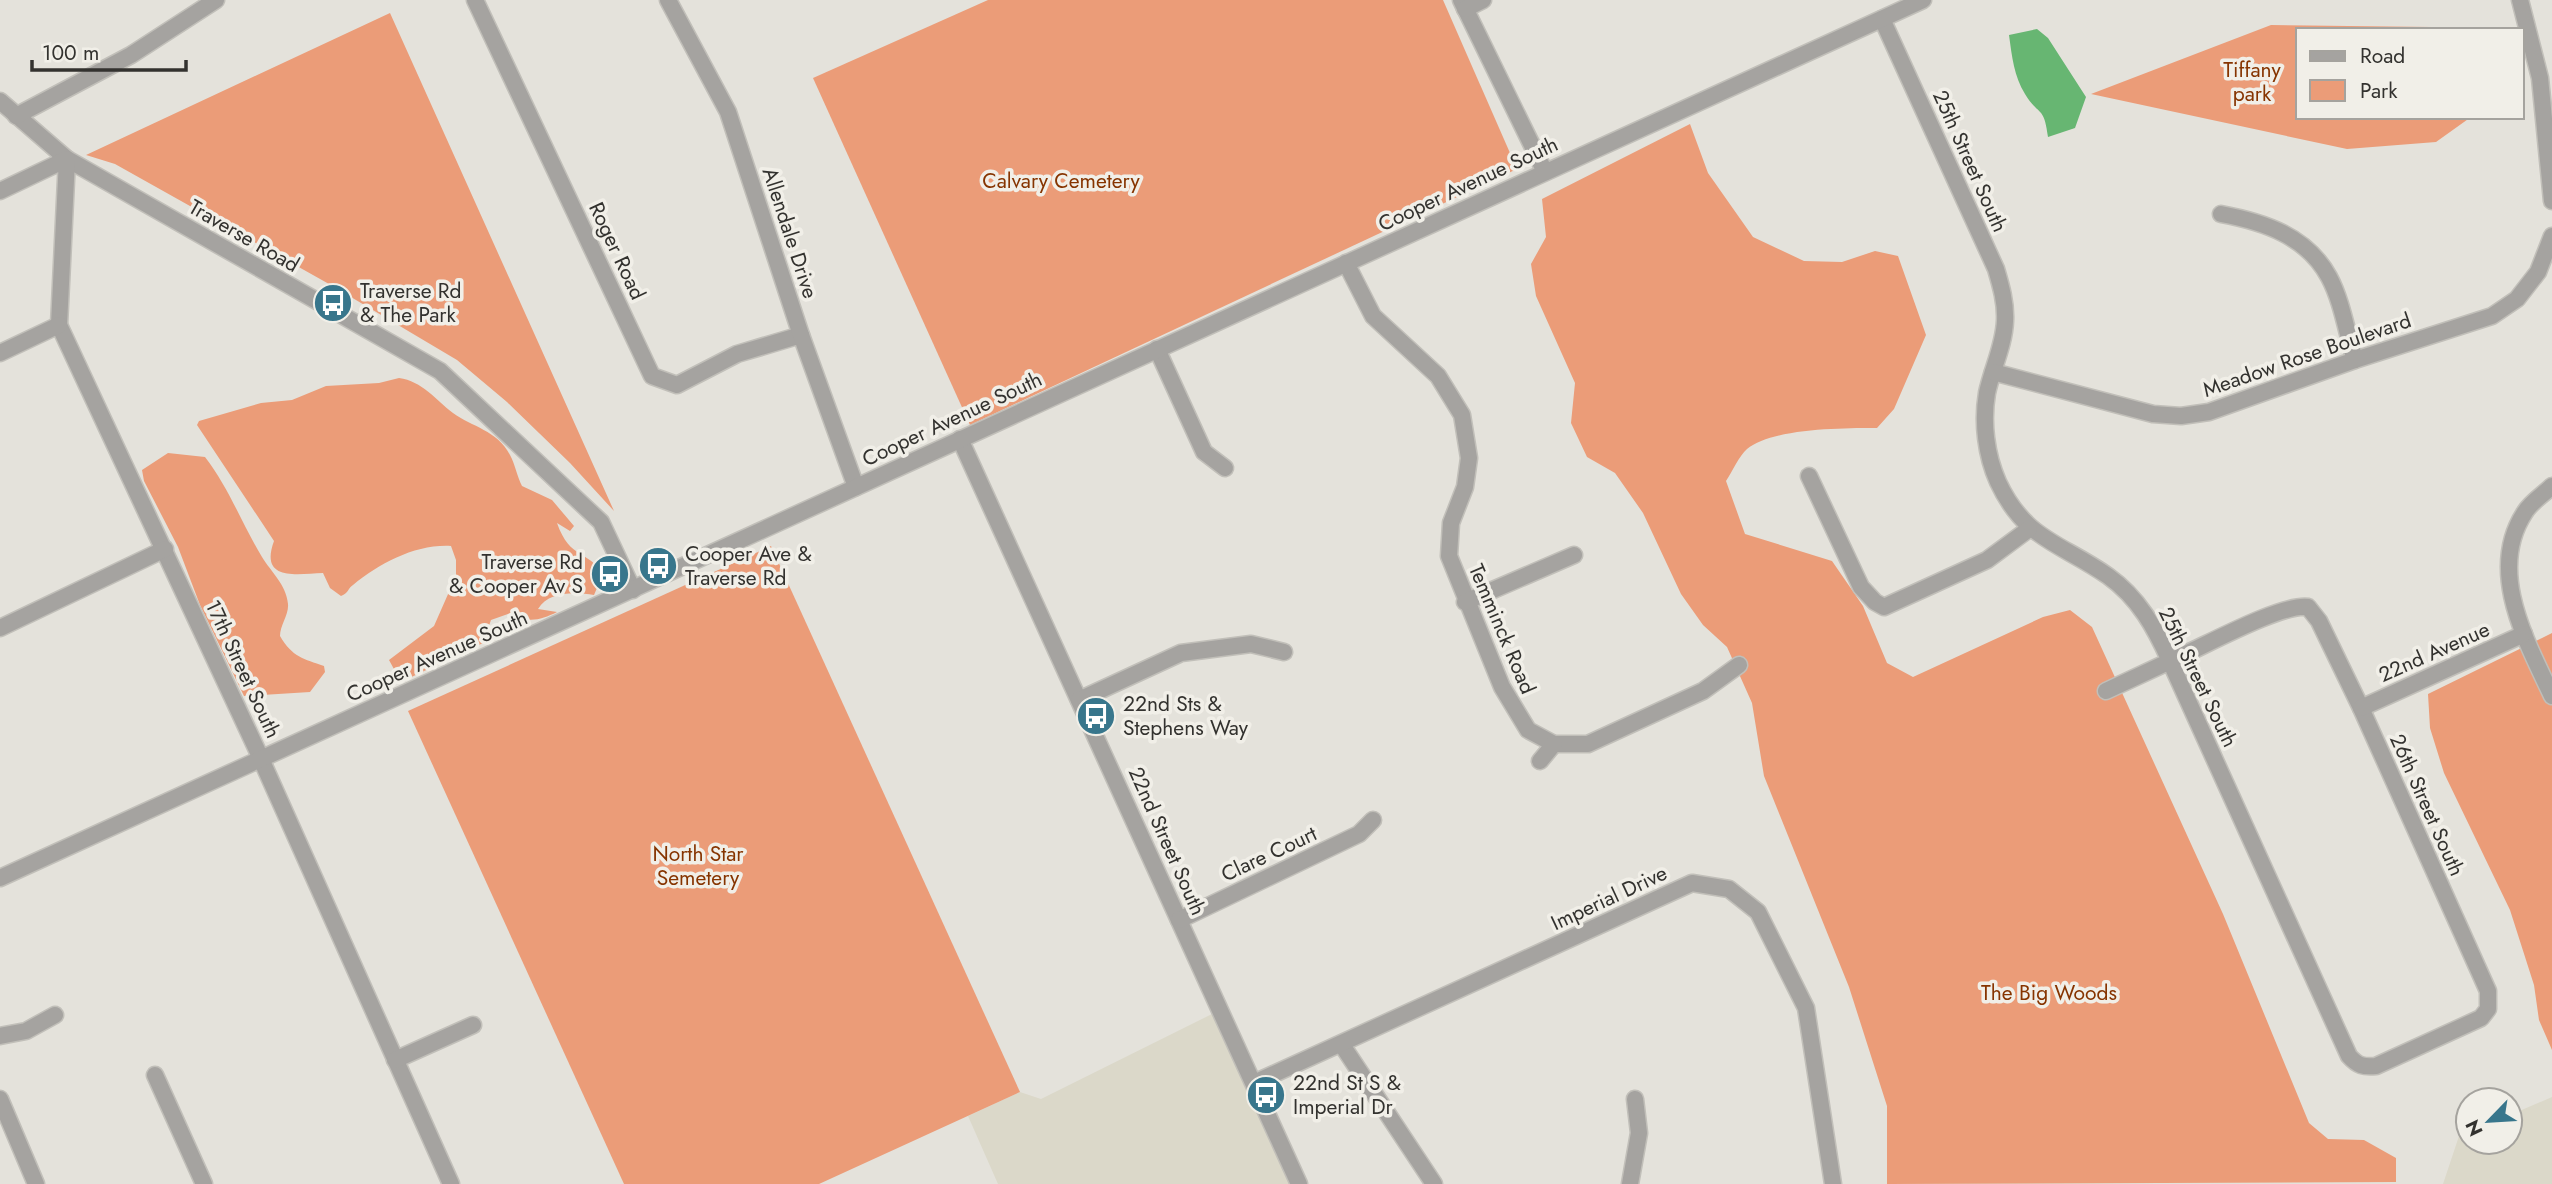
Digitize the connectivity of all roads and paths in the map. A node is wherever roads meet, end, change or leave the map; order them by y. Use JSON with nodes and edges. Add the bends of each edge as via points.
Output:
{"nodes":[{"id":1,"x":216,"y":0,"type":"edge"},
{"id":2,"x":475,"y":0,"type":"edge"},
{"id":3,"x":668,"y":0,"type":"edge"},
{"id":4,"x":1483,"y":0,"type":"edge"},
{"id":5,"x":1923,"y":0,"type":"edge"},
{"id":6,"x":2520,"y":0,"type":"edge"},
{"id":7,"x":1463,"y":4,"type":"edge"},
{"id":8,"x":1882,"y":19,"type":"junction"},
{"id":9,"x":0,"y":101,"type":"edge"},
{"id":10,"x":16,"y":116,"type":"junction"},
{"id":11,"x":67,"y":159,"type":"junction"},
{"id":12,"x":1545,"y":172,"type":"junction"},
{"id":13,"x":0,"y":191,"type":"edge"},
{"id":14,"x":2552,"y":201,"type":"edge"},
{"id":15,"x":2221,"y":214,"type":"dead end"},
{"id":16,"x":2552,"y":236,"type":"edge"},
{"id":17,"x":1346,"y":263,"type":"junction"},
{"id":18,"x":59,"y":325,"type":"junction"},
{"id":19,"x":801,"y":335,"type":"junction"},
{"id":20,"x":1157,"y":349,"type":"junction"},
{"id":21,"x":0,"y":353,"type":"edge"},
{"id":22,"x":2355,"y":360,"type":"junction"},
{"id":23,"x":1993,"y":372,"type":"junction"},
{"id":24,"x":960,"y":439,"type":"junction"},
{"id":25,"x":1226,"y":468,"type":"dead end"},
{"id":26,"x":1809,"y":476,"type":"dead end"},
{"id":27,"x":2552,"y":486,"type":"edge"},
{"id":28,"x":856,"y":487,"type":"junction"},
{"id":29,"x":2029,"y":529,"type":"junction"},
{"id":30,"x":164,"y":549,"type":"junction"},
{"id":31,"x":1574,"y":555,"type":"dead end"},
{"id":32,"x":633,"y":590,"type":"junction"},
{"id":33,"x":1465,"y":602,"type":"junction"},
{"id":34,"x":0,"y":628,"type":"edge"},
{"id":35,"x":2524,"y":635,"type":"junction"},
{"id":36,"x":1284,"y":652,"type":"dead end"},
{"id":37,"x":2170,"y":661,"type":"junction"},
{"id":38,"x":1740,"y":665,"type":"dead end"},
{"id":39,"x":2106,"y":691,"type":"dead end"},
{"id":40,"x":2552,"y":696,"type":"edge"},
{"id":41,"x":1079,"y":700,"type":"junction"},
{"id":42,"x":2361,"y":708,"type":"junction"},
{"id":43,"x":1554,"y":744,"type":"junction"},
{"id":44,"x":261,"y":759,"type":"junction"},
{"id":45,"x":1540,"y":761,"type":"dead end"},
{"id":46,"x":1373,"y":820,"type":"dead end"},
{"id":47,"x":0,"y":878,"type":"edge"},
{"id":48,"x":1179,"y":920,"type":"junction"},
{"id":49,"x":2488,"y":991,"type":"joint"},
{"id":50,"x":55,"y":1015,"type":"dead end"},
{"id":51,"x":473,"y":1025,"type":"dead end"},
{"id":52,"x":0,"y":1036,"type":"edge"},
{"id":53,"x":1342,"y":1045,"type":"junction"},
{"id":54,"x":395,"y":1060,"type":"junction"},
{"id":55,"x":155,"y":1075,"type":"dead end"},
{"id":56,"x":1254,"y":1083,"type":"junction"},
{"id":57,"x":0,"y":1099,"type":"edge"},
{"id":58,"x":1634,"y":1099,"type":"dead end"},
{"id":59,"x":36,"y":1184,"type":"edge"},
{"id":60,"x":204,"y":1184,"type":"edge"},
{"id":61,"x":451,"y":1184,"type":"edge"},
{"id":62,"x":1299,"y":1184,"type":"edge"},
{"id":63,"x":1434,"y":1184,"type":"edge"},
{"id":64,"x":1630,"y":1184,"type":"edge"},
{"id":65,"x":1833,"y":1184,"type":"edge"}],
"edges":[{"from":1,"to":10,"type":"street","via":[[131,55]]},
{"from":2,"to":19,"type":"street","name":"Roger Road","via":[[652,376],[677,385],[737,354]]},
{"from":3,"to":19,"type":"street","name":"Allendale Drive","via":[[729,112]]},
{"from":4,"to":7,"type":"street"},
{"from":5,"to":8,"type":"street","name":"Cooper Avenue South"},
{"from":6,"to":14,"type":"street","via":[[2540,78]]},
{"from":7,"to":12,"type":"street"},
{"from":8,"to":12,"type":"street","name":"Cooper Avenue South"},
{"from":8,"to":23,"type":"street","name":"25th Street South","via":[[2000,282],[2006,322]]},
{"from":9,"to":10,"type":"street","name":"Traverse Road"},
{"from":10,"to":11,"type":"street","name":"Traverse Road"},
{"from":11,"to":13,"type":"street"},
{"from":11,"to":18,"type":"street","name":"17th Street South"},
{"from":11,"to":32,"type":"street","name":"Traverse Road","via":[[440,372],[601,522]]},
{"from":12,"to":17,"type":"street","name":"Cooper Avenue South"},
{"from":15,"to":22,"type":"street","via":[[2270,226],[2311,253],[2330,278]]},
{"from":16,"to":22,"type":"street","name":"Meadow Rose Boulevard","via":[[2538,272],[2517,299],[2491,316]]},
{"from":17,"to":20,"type":"street","name":"Cooper Avenue South"},
{"from":17,"to":33,"type":"street","name":"Temminck Road","via":[[1373,316],[1447,387],[1462,415],[1469,458],[1465,487],[1451,523],[1449,556]]},
{"from":18,"to":21,"type":"street"},
{"from":18,"to":30,"type":"street","name":"17th Street South"},
{"from":19,"to":28,"type":"street","name":"Allendale Drive"},
{"from":20,"to":24,"type":"street","name":"Cooper Avenue South"},
{"from":20,"to":25,"type":"street","via":[[1204,452]]},
{"from":22,"to":23,"type":"street","name":"Meadow Rose Boulevard","via":[[2209,412],[2181,416],[2153,414]]},
{"from":23,"to":29,"type":"street","name":"25th Street South","via":[[1985,414],[1992,467]]},
{"from":24,"to":28,"type":"street","name":"Cooper Avenue South"},
{"from":24,"to":41,"type":"street","name":"22nd Street South"},
{"from":26,"to":29,"type":"street","via":[[1861,587],[1885,607],[1987,560]]},
{"from":27,"to":35,"type":"street","via":[[2525,512],[2512,544],[2510,590]]},
{"from":28,"to":32,"type":"street","name":"Cooper Avenue South"},
{"from":29,"to":37,"type":"street","name":"25th Street South","via":[[2123,589],[2151,622]]},
{"from":30,"to":34,"type":"street"},
{"from":30,"to":44,"type":"street","name":"17th Street South"},
{"from":31,"to":33,"type":"street"},
{"from":32,"to":44,"type":"street","name":"Cooper Avenue South"},
{"from":33,"to":43,"type":"street","name":"Temminck Road","via":[[1516,714],[1528,730]]},
{"from":35,"to":40,"type":"street"},
{"from":35,"to":42,"type":"street","name":"22nd Avenue"},
{"from":36,"to":41,"type":"street","via":[[1251,643],[1181,653]]},
{"from":37,"to":39,"type":"street","name":"26th Street South"},
{"from":37,"to":42,"type":"street","name":"26th Street South","via":[[2297,605],[2308,607]]},
{"from":37,"to":49,"type":"street","name":"25th Street South","via":[[2349,1056],[2363,1067],[2376,1066],[2481,1017],[2488,1009]]},
{"from":38,"to":43,"type":"street","via":[[1703,691],[1599,740]]},
{"from":41,"to":48,"type":"street","name":"22nd Street South"},
{"from":42,"to":49,"type":"street","name":"26th Street South"},
{"from":43,"to":45,"type":"street"},
{"from":44,"to":47,"type":"street","name":"Cooper Avenue South"},
{"from":44,"to":54,"type":"street","name":"17th Street South"},
{"from":46,"to":48,"type":"street","name":"Clare Court","via":[[1359,834]]},
{"from":48,"to":56,"type":"street","name":"22nd Street South"},
{"from":50,"to":52,"type":"street","via":[[26,1031]]},
{"from":51,"to":54,"type":"street"},
{"from":53,"to":56,"type":"street","name":"Imperial Drive"},
{"from":53,"to":63,"type":"street"},
{"from":53,"to":65,"type":"street","name":"Imperial Drive","via":[[1692,883],[1729,890],[1758,912],[1806,1008]]},
{"from":54,"to":61,"type":"street","name":"17th Street South"},
{"from":55,"to":60,"type":"street"},
{"from":56,"to":62,"type":"street","name":"22nd Street South"},
{"from":57,"to":59,"type":"street"},
{"from":58,"to":64,"type":"street","via":[[1639,1133]]}]}
